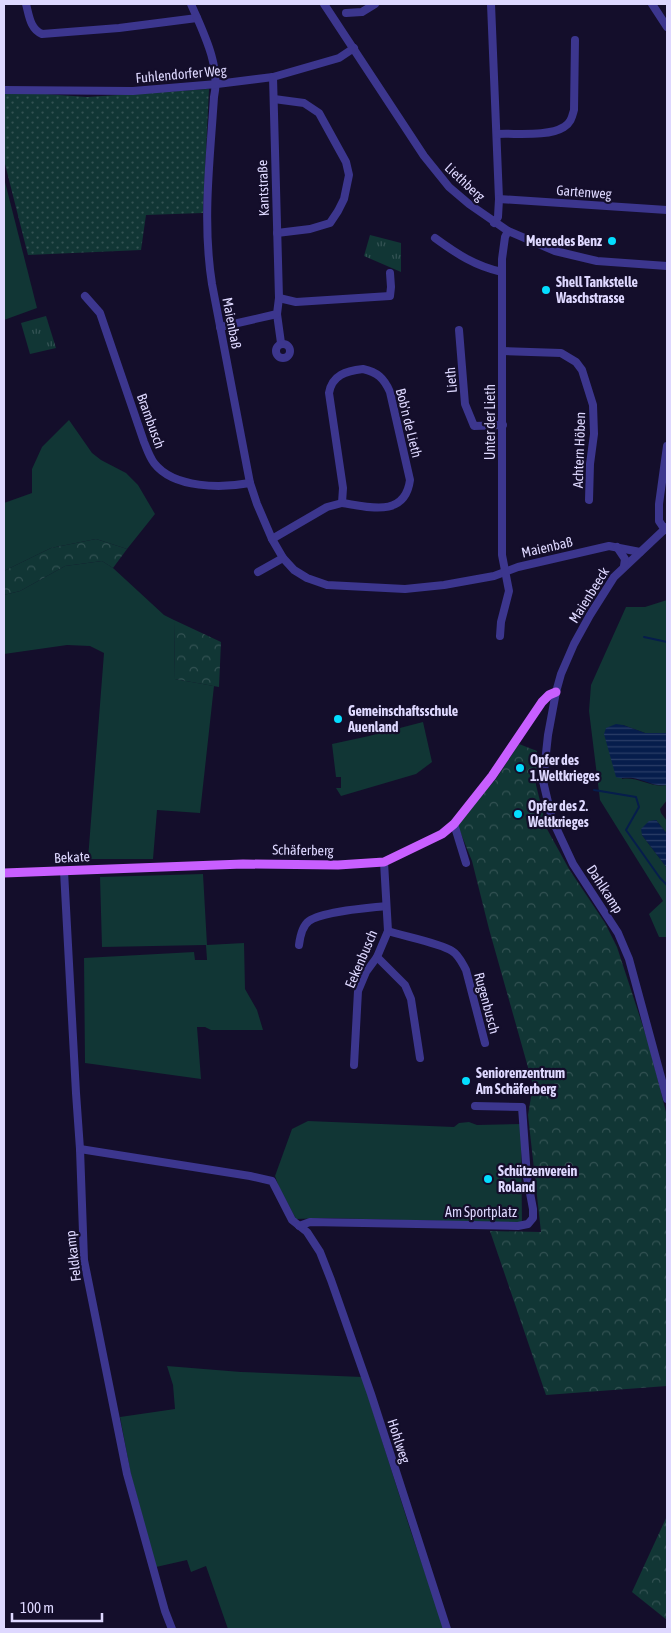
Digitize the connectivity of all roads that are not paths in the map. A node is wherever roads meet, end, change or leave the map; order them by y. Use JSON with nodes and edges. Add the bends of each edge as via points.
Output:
{"nodes":[{"id":1,"x":26,"y":4,"type":"edge"},
{"id":2,"x":191,"y":4,"type":"edge"},
{"id":3,"x":324,"y":4,"type":"edge"},
{"id":4,"x":375,"y":4,"type":"edge"},
{"id":5,"x":490,"y":4,"type":"edge"},
{"id":6,"x":652,"y":4,"type":"edge"},
{"id":7,"x":346,"y":14,"type":"dead end"},
{"id":8,"x":197,"y":18,"type":"junction"},
{"id":9,"x":667,"y":27,"type":"edge"},
{"id":10,"x":575,"y":40,"type":"dead end"},
{"id":11,"x":354,"y":48,"type":"junction"},
{"id":12,"x":273,"y":77,"type":"junction"},
{"id":13,"x":217,"y":84,"type":"junction"},
{"id":14,"x":4,"y":90,"type":"edge"},
{"id":15,"x":274,"y":99,"type":"junction"},
{"id":16,"x":497,"y":134,"type":"junction"},
{"id":17,"x":499,"y":199,"type":"junction"},
{"id":18,"x":667,"y":210,"type":"edge"},
{"id":19,"x":494,"y":223,"type":"junction"},
{"id":20,"x":508,"y":231,"type":"junction"},
{"id":21,"x":277,"y":233,"type":"junction"},
{"id":22,"x":435,"y":238,"type":"dead end"},
{"id":23,"x":667,"y":266,"type":"edge"},
{"id":24,"x":502,"y":272,"type":"junction"},
{"id":25,"x":390,"y":273,"type":"dead end"},
{"id":26,"x":85,"y":296,"type":"dead end"},
{"id":27,"x":279,"y":298,"type":"junction"},
{"id":28,"x":277,"y":314,"type":"junction"},
{"id":29,"x":220,"y":327,"type":"junction"},
{"id":30,"x":459,"y":330,"type":"dead end"},
{"id":31,"x":281,"y":343,"type":"dead end"},
{"id":32,"x":502,"y":351,"type":"junction"},
{"id":33,"x":503,"y":425,"type":"junction"},
{"id":34,"x":667,"y":446,"type":"edge"},
{"id":35,"x":250,"y":483,"type":"junction"},
{"id":36,"x":589,"y":500,"type":"dead end"},
{"id":37,"x":342,"y":502,"type":"junction"},
{"id":38,"x":666,"y":529,"type":"edge"},
{"id":39,"x":272,"y":539,"type":"junction"},
{"id":40,"x":617,"y":547,"type":"junction"},
{"id":41,"x":640,"y":552,"type":"junction"},
{"id":42,"x":283,"y":558,"type":"junction"},
{"id":43,"x":624,"y":566,"type":"junction"},
{"id":44,"x":258,"y":572,"type":"dead end"},
{"id":45,"x":505,"y":572,"type":"junction"},
{"id":46,"x":500,"y":636,"type":"dead end"},
{"id":47,"x":556,"y":692,"type":"junction"},
{"id":48,"x":454,"y":824,"type":"junction"},
{"id":49,"x":384,"y":862,"type":"junction"},
{"id":50,"x":466,"y":863,"type":"dead end"},
{"id":51,"x":141,"y":867,"type":"joint"},
{"id":52,"x":64,"y":871,"type":"junction"},
{"id":53,"x":4,"y":873,"type":"edge"},
{"id":54,"x":386,"y":906,"type":"junction"},
{"id":55,"x":388,"y":931,"type":"junction"},
{"id":56,"x":299,"y":945,"type":"dead end"},
{"id":57,"x":377,"y":957,"type":"junction"},
{"id":58,"x":485,"y":1043,"type":"dead end"},
{"id":59,"x":420,"y":1058,"type":"dead end"},
{"id":60,"x":354,"y":1065,"type":"dead end"},
{"id":61,"x":667,"y":1098,"type":"edge"},
{"id":62,"x":475,"y":1106,"type":"dead end"},
{"id":63,"x":80,"y":1149,"type":"junction"},
{"id":64,"x":299,"y":1226,"type":"junction"},
{"id":65,"x":172,"y":1629,"type":"edge"},
{"id":66,"x":447,"y":1629,"type":"edge"}],
"edges":[{"from":1,"to":8,"type":"street","via":[[32,26],[42,34]]},
{"from":2,"to":8,"type":"street"},
{"from":3,"to":11,"type":"street","name":"Liethberg"},
{"from":4,"to":7,"type":"street","via":[[362,12]]},
{"from":5,"to":16,"type":"street"},
{"from":6,"to":9,"type":"street"},
{"from":8,"to":13,"type":"street","via":[[207,42]]},
{"from":10,"to":16,"type":"street","via":[[571,121],[550,133]]},
{"from":11,"to":12,"type":"street","name":"Fuhlendorfer Weg","via":[[339,58]]},
{"from":11,"to":19,"type":"street","name":"Liethberg","via":[[432,168],[459,196]]},
{"from":12,"to":13,"type":"street","name":"Fuhlendorfer Weg"},
{"from":12,"to":15,"type":"street","name":"Kantstraße"},
{"from":13,"to":14,"type":"street","name":"Fuhlendorfer Weg","via":[[133,92]]},
{"from":13,"to":29,"type":"street","name":"Maienbaß","via":[[206,211],[209,266]]},
{"from":15,"to":21,"type":"street","name":"Kantstraße"},
{"from":15,"to":21,"type":"street","via":[[304,103],[319,114],[346,162],[349,175],[344,199],[330,223]]},
{"from":16,"to":17,"type":"street"},
{"from":17,"to":18,"type":"street","name":"Gartenweg"},
{"from":17,"to":19,"type":"street","via":[[498,217]]},
{"from":19,"to":20,"type":"street","name":"Liethberg"},
{"from":20,"to":23,"type":"street","name":"Liethberg","via":[[580,258]]},
{"from":20,"to":24,"type":"street","name":"Unter der Lieth","via":[[502,251]]},
{"from":21,"to":27,"type":"street","name":"Kantstraße"},
{"from":22,"to":24,"type":"street","via":[[481,267]]},
{"from":24,"to":32,"type":"street","name":"Unter der Lieth"},
{"from":25,"to":27,"type":"street","via":[[390,296],[296,302]]},
{"from":26,"to":35,"type":"street","name":"Brambusch","via":[[100,313],[144,442],[155,464],[169,475],[189,483],[208,486]]},
{"from":27,"to":28,"type":"street","name":"Kantstraße"},
{"from":28,"to":29,"type":"street"},
{"from":28,"to":31,"type":"street","name":"Kantstraße"},
{"from":29,"to":35,"type":"street","name":"Maienbaß"},
{"from":30,"to":33,"type":"street","name":"Lieth","via":[[465,404],[474,426]]},
{"from":32,"to":33,"type":"street","name":"Unter der Lieth"},
{"from":32,"to":36,"type":"street","name":"Achtern Höben","via":[[561,353],[582,370],[593,404]]},
{"from":33,"to":45,"type":"street","name":"Unter der Lieth","via":[[502,555]]},
{"from":34,"to":38,"type":"street","via":[[659,504],[659,521]]},
{"from":35,"to":39,"type":"street","name":"Maienbaß"},
{"from":37,"to":37,"type":"street","name":"Bob'n de Lieth","via":[[330,386],[342,374],[363,369],[373,371],[390,392],[410,480],[409,489],[404,498],[388,507],[369,508]]},
{"from":37,"to":39,"type":"street","via":[[327,507]]},
{"from":38,"to":41,"type":"street","name":"Maienbeeck"},
{"from":39,"to":42,"type":"street","name":"Maienbaß"},
{"from":40,"to":41,"type":"street","name":"Maienbaß"},
{"from":40,"to":43,"type":"street","via":[[625,559]]},
{"from":40,"to":45,"type":"street","name":"Maienbaß","via":[[540,561]]},
{"from":41,"to":43,"type":"street","name":"Maienbeeck"},
{"from":42,"to":44,"type":"street"},
{"from":42,"to":45,"type":"street","name":"Maienbaß","via":[[307,578],[327,585],[354,587],[444,586]]},
{"from":43,"to":47,"type":"street","name":"Maienbeeck","via":[[614,576],[590,615],[561,674]]},
{"from":45,"to":46,"type":"street","name":"Unter der Lieth","via":[[510,591]]},
{"from":47,"to":48,"type":"main road","name":"Schäferberg","via":[[542,702],[492,776]]},
{"from":47,"to":61,"type":"street","name":"Dahlkamp","via":[[543,781],[552,819],[573,864],[618,933],[629,959]]},
{"from":48,"to":49,"type":"main road","name":"Schäferberg","via":[[442,834]]},
{"from":48,"to":50,"type":"street"},
{"from":49,"to":51,"type":"main road","name":"Schäferberg"},
{"from":49,"to":54,"type":"street","name":"Eekenbusch"},
{"from":51,"to":52,"type":"main road","name":"Bekate"},
{"from":52,"to":53,"type":"main road","name":"Bekate"},
{"from":52,"to":63,"type":"street","name":"Feldkamp"},
{"from":54,"to":55,"type":"street","name":"Eekenbusch"},
{"from":54,"to":56,"type":"street","via":[[310,920],[303,928]]},
{"from":55,"to":57,"type":"street","name":"Eekenbusch"},
{"from":55,"to":58,"type":"street","name":"Rugenbusch","via":[[442,947],[461,960]]},
{"from":57,"to":59,"type":"street","via":[[405,985],[411,999]]},
{"from":57,"to":60,"type":"street","name":"Eekenbusch","via":[[358,991]]},
{"from":62,"to":64,"type":"street","name":"Am Sportplatz","via":[[522,1107],[527,1177],[533,1209],[533,1218],[528,1224],[310,1222]]},
{"from":63,"to":64,"type":"street","via":[[272,1181],[292,1220]]},
{"from":63,"to":65,"type":"street","name":"Feldkamp","via":[[84,1260],[127,1474]]},
{"from":64,"to":66,"type":"street","name":"Hohlweg","via":[[314,1242],[324,1262],[371,1394]]}]}
